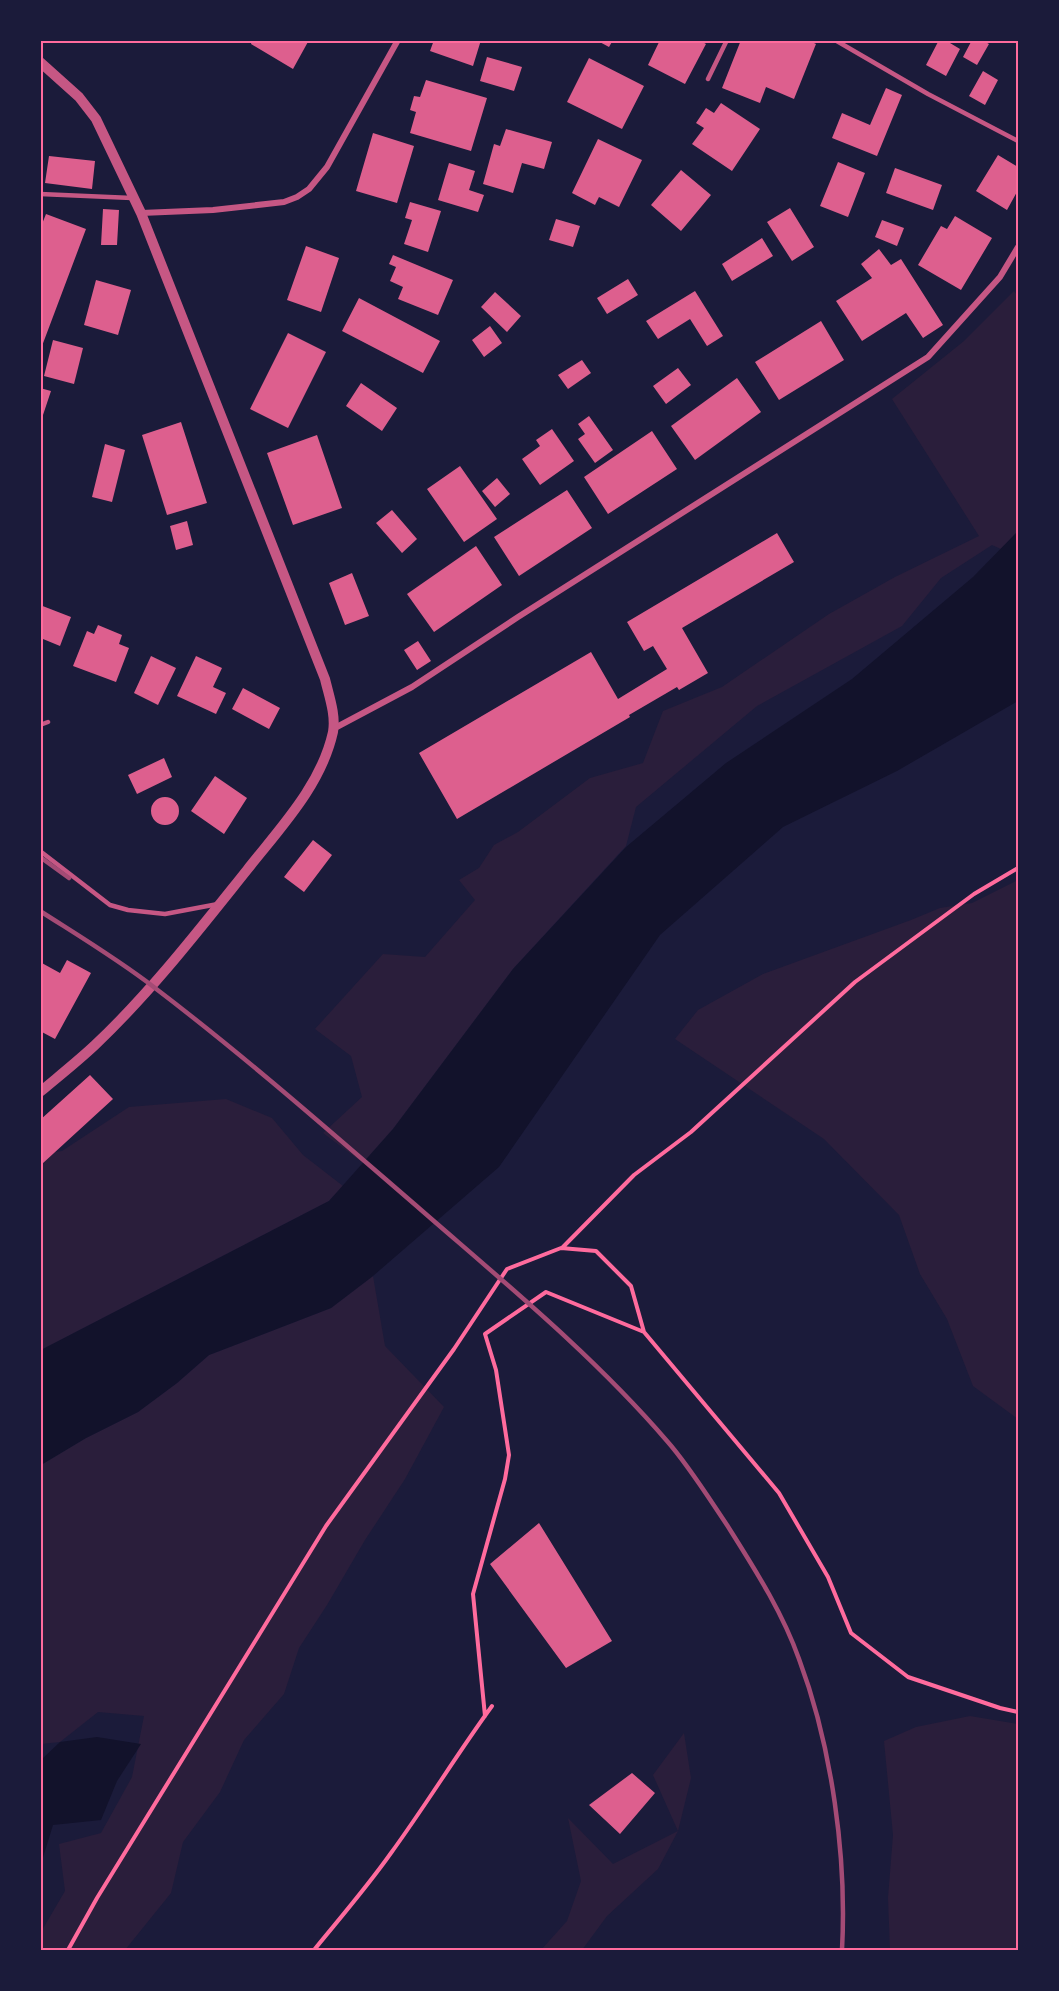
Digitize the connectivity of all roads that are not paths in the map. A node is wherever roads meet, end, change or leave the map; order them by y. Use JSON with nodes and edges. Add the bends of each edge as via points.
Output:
{"nodes":[{"id":1,"x":398,"y":40,"type":"edge"},
{"id":2,"x":728,"y":40,"type":"edge"},
{"id":3,"x":836,"y":40,"type":"edge"},
{"id":4,"x":40,"y":62,"type":"edge"},
{"id":5,"x":708,"y":79,"type":"dead end"},
{"id":6,"x":1018,"y":141,"type":"edge"},
{"id":7,"x":40,"y":194,"type":"edge"},
{"id":8,"x":135,"y":198,"type":"junction"},
{"id":9,"x":141,"y":213,"type":"junction"},
{"id":10,"x":1018,"y":247,"type":"edge"},
{"id":11,"x":48,"y":722,"type":"dead end"},
{"id":12,"x":40,"y":725,"type":"edge"},
{"id":13,"x":333,"y":729,"type":"junction"},
{"id":14,"x":40,"y":851,"type":"edge"},
{"id":15,"x":220,"y":904,"type":"junction"},
{"id":16,"x":40,"y":1092,"type":"edge"}],
"edges":[{"from":1,"to":9,"type":"street","via":[[327,167],[309,189],[284,202]]},
{"from":2,"to":5,"type":"lane"},
{"from":3,"to":6,"type":"lane"},
{"from":4,"to":8,"type":"street","via":[[96,118]]},
{"from":7,"to":8,"type":"lane"},
{"from":8,"to":9,"type":"street"},
{"from":9,"to":13,"type":"street","via":[[325,679]]},
{"from":10,"to":13,"type":"street","via":[[1000,277],[928,357],[412,687]]},
{"from":11,"to":12,"type":"lane"},
{"from":13,"to":15,"type":"street","via":[[314,780],[299,805]]},
{"from":14,"to":15,"type":"lane","via":[[110,905],[165,914]]},
{"from":15,"to":16,"type":"street","via":[[152,986],[96,1044]]}]}
